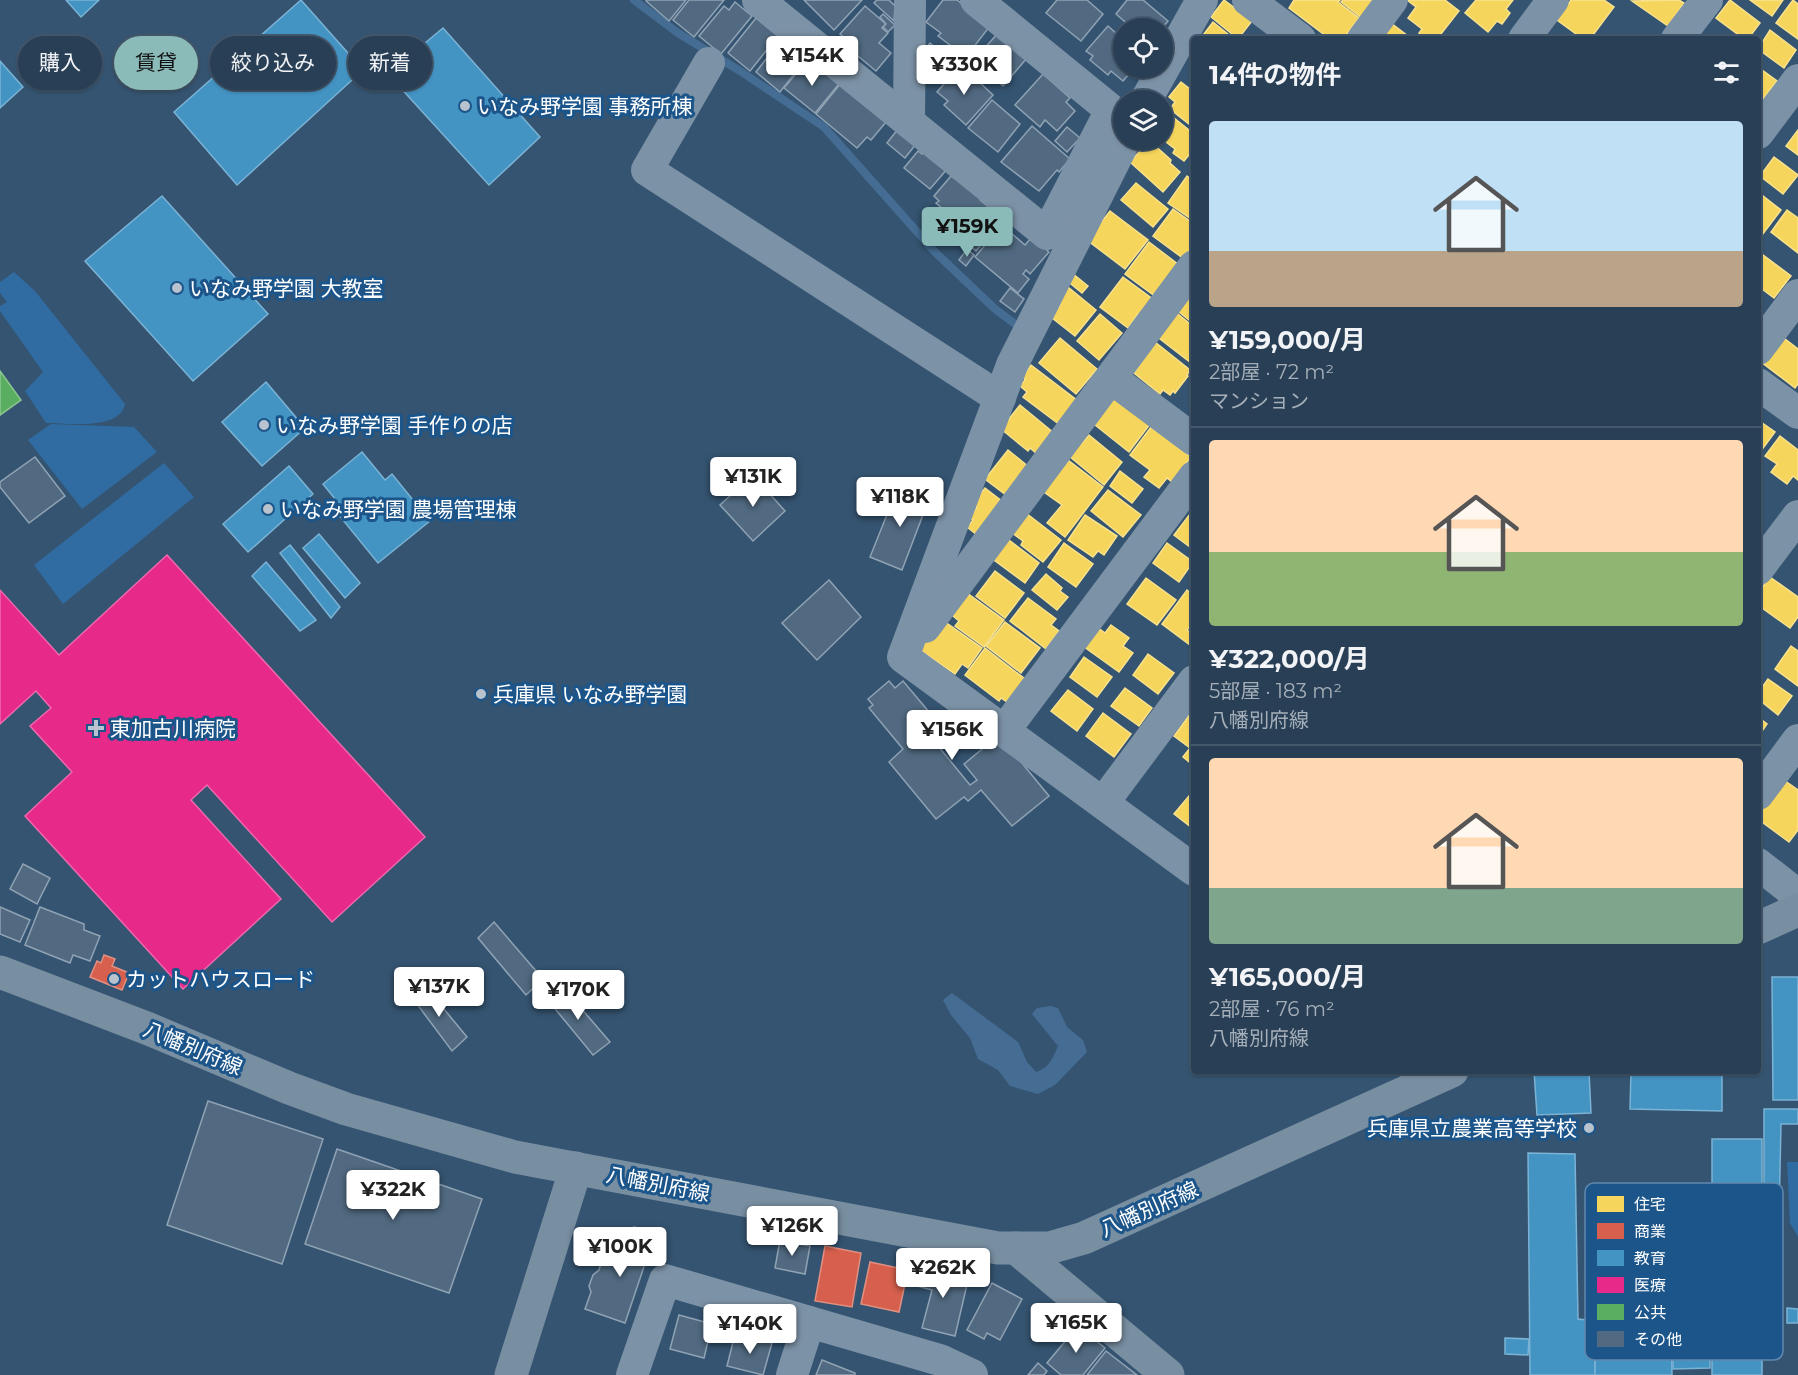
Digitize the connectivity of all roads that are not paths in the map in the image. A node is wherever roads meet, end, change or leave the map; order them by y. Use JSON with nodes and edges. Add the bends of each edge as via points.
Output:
{"nodes":[{"id":1,"x":758,"y":0,"type":"edge"},
{"id":2,"x":910,"y":0,"type":"edge"},
{"id":3,"x":976,"y":0,"type":"edge"},
{"id":4,"x":1202,"y":0,"type":"edge"},
{"id":5,"x":1248,"y":0,"type":"edge"},
{"id":6,"x":1392,"y":0,"type":"edge"},
{"id":7,"x":1553,"y":0,"type":"edge"},
{"id":8,"x":1707,"y":0,"type":"edge"},
{"id":9,"x":1296,"y":36,"type":"edge"},
{"id":10,"x":1365,"y":36,"type":"edge"},
{"id":11,"x":1526,"y":36,"type":"edge"},
{"id":12,"x":1679,"y":36,"type":"edge"},
{"id":13,"x":709,"y":63,"type":"dead end"},
{"id":14,"x":1798,"y":80,"type":"edge"},
{"id":15,"x":1152,"y":90,"type":"edge"},
{"id":16,"x":909,"y":122,"type":"junction"},
{"id":17,"x":1761,"y":130,"type":"edge"},
{"id":18,"x":1120,"y":150,"type":"edge"},
{"id":19,"x":1191,"y":270,"type":"edge"},
{"id":20,"x":1798,"y":295,"type":"edge"},
{"id":21,"x":1761,"y":345,"type":"edge"},
{"id":22,"x":1111,"y":378,"type":"junction"},
{"id":23,"x":1761,"y":386,"type":"edge"},
{"id":24,"x":1000,"y":398,"type":"junction"},
{"id":25,"x":1798,"y":413,"type":"edge"},
{"id":26,"x":1191,"y":438,"type":"edge"},
{"id":27,"x":1191,"y":481,"type":"edge"},
{"id":28,"x":1798,"y":516,"type":"edge"},
{"id":29,"x":1761,"y":564,"type":"edge"},
{"id":30,"x":903,"y":657,"type":"junction"},
{"id":31,"x":1191,"y":685,"type":"edge"},
{"id":32,"x":1004,"y":731,"type":"junction"},
{"id":33,"x":1798,"y":740,"type":"edge"},
{"id":34,"x":1761,"y":790,"type":"edge"},
{"id":35,"x":1103,"y":803,"type":"junction"},
{"id":36,"x":1761,"y":866,"type":"edge"},
{"id":37,"x":1191,"y":868,"type":"edge"},
{"id":38,"x":1798,"y":903,"type":"edge"},
{"id":39,"x":1798,"y":910,"type":"edge"},
{"id":40,"x":1761,"y":927,"type":"edge"},
{"id":41,"x":0,"y":972,"type":"edge"},
{"id":42,"x":1445,"y":1074,"type":"edge"},
{"id":43,"x":576,"y":1168,"type":"junction"},
{"id":44,"x":1016,"y":1248,"type":"junction"},
{"id":45,"x":809,"y":1322,"type":"junction"},
{"id":46,"x":937,"y":1367,"type":"edge"},
{"id":47,"x":511,"y":1375,"type":"edge"},
{"id":48,"x":633,"y":1375,"type":"edge"},
{"id":49,"x":792,"y":1375,"type":"edge"},
{"id":50,"x":972,"y":1375,"type":"edge"},
{"id":51,"x":1168,"y":1375,"type":"edge"}],
"edges":[{"from":1,"to":16,"type":"street"},
{"from":2,"to":16,"type":"street"},
{"from":3,"to":16,"type":"street","via":[[1111,110],[1047,234]]},
{"from":4,"to":15,"type":"street"},
{"from":5,"to":9,"type":"street"},
{"from":6,"to":10,"type":"street"},
{"from":7,"to":11,"type":"street"},
{"from":8,"to":12,"type":"street"},
{"from":13,"to":24,"type":"street","via":[[647,170]]},
{"from":14,"to":17,"type":"street"},
{"from":18,"to":24,"type":"street","via":[[1012,366]]},
{"from":19,"to":22,"type":"street"},
{"from":20,"to":21,"type":"street"},
{"from":22,"to":26,"type":"street"},
{"from":22,"to":30,"type":"street"},
{"from":23,"to":25,"type":"street"},
{"from":24,"to":30,"type":"street"},
{"from":27,"to":32,"type":"street"},
{"from":28,"to":29,"type":"street"},
{"from":30,"to":32,"type":"street"},
{"from":31,"to":35,"type":"street"},
{"from":32,"to":35,"type":"street"},
{"from":33,"to":34,"type":"street"},
{"from":35,"to":37,"type":"street"},
{"from":36,"to":38,"type":"street","via":[[1790,889]]},
{"from":39,"to":40,"type":"main road"},
{"from":41,"to":43,"type":"main road","name":"八幡別府線","via":[[346,1109],[515,1157]]},
{"from":42,"to":44,"type":"main road","name":"八幡別府線","via":[[1084,1238],[1049,1248]]},
{"from":43,"to":44,"type":"main road","name":"八幡別府線","via":[[968,1243]]},
{"from":43,"to":47,"type":"main road"},
{"from":44,"to":51,"type":"main road"},
{"from":45,"to":46,"type":"street"},
{"from":45,"to":48,"type":"street","via":[[665,1280]]},
{"from":45,"to":49,"type":"street"},
{"from":46,"to":50,"type":"street"}]}
